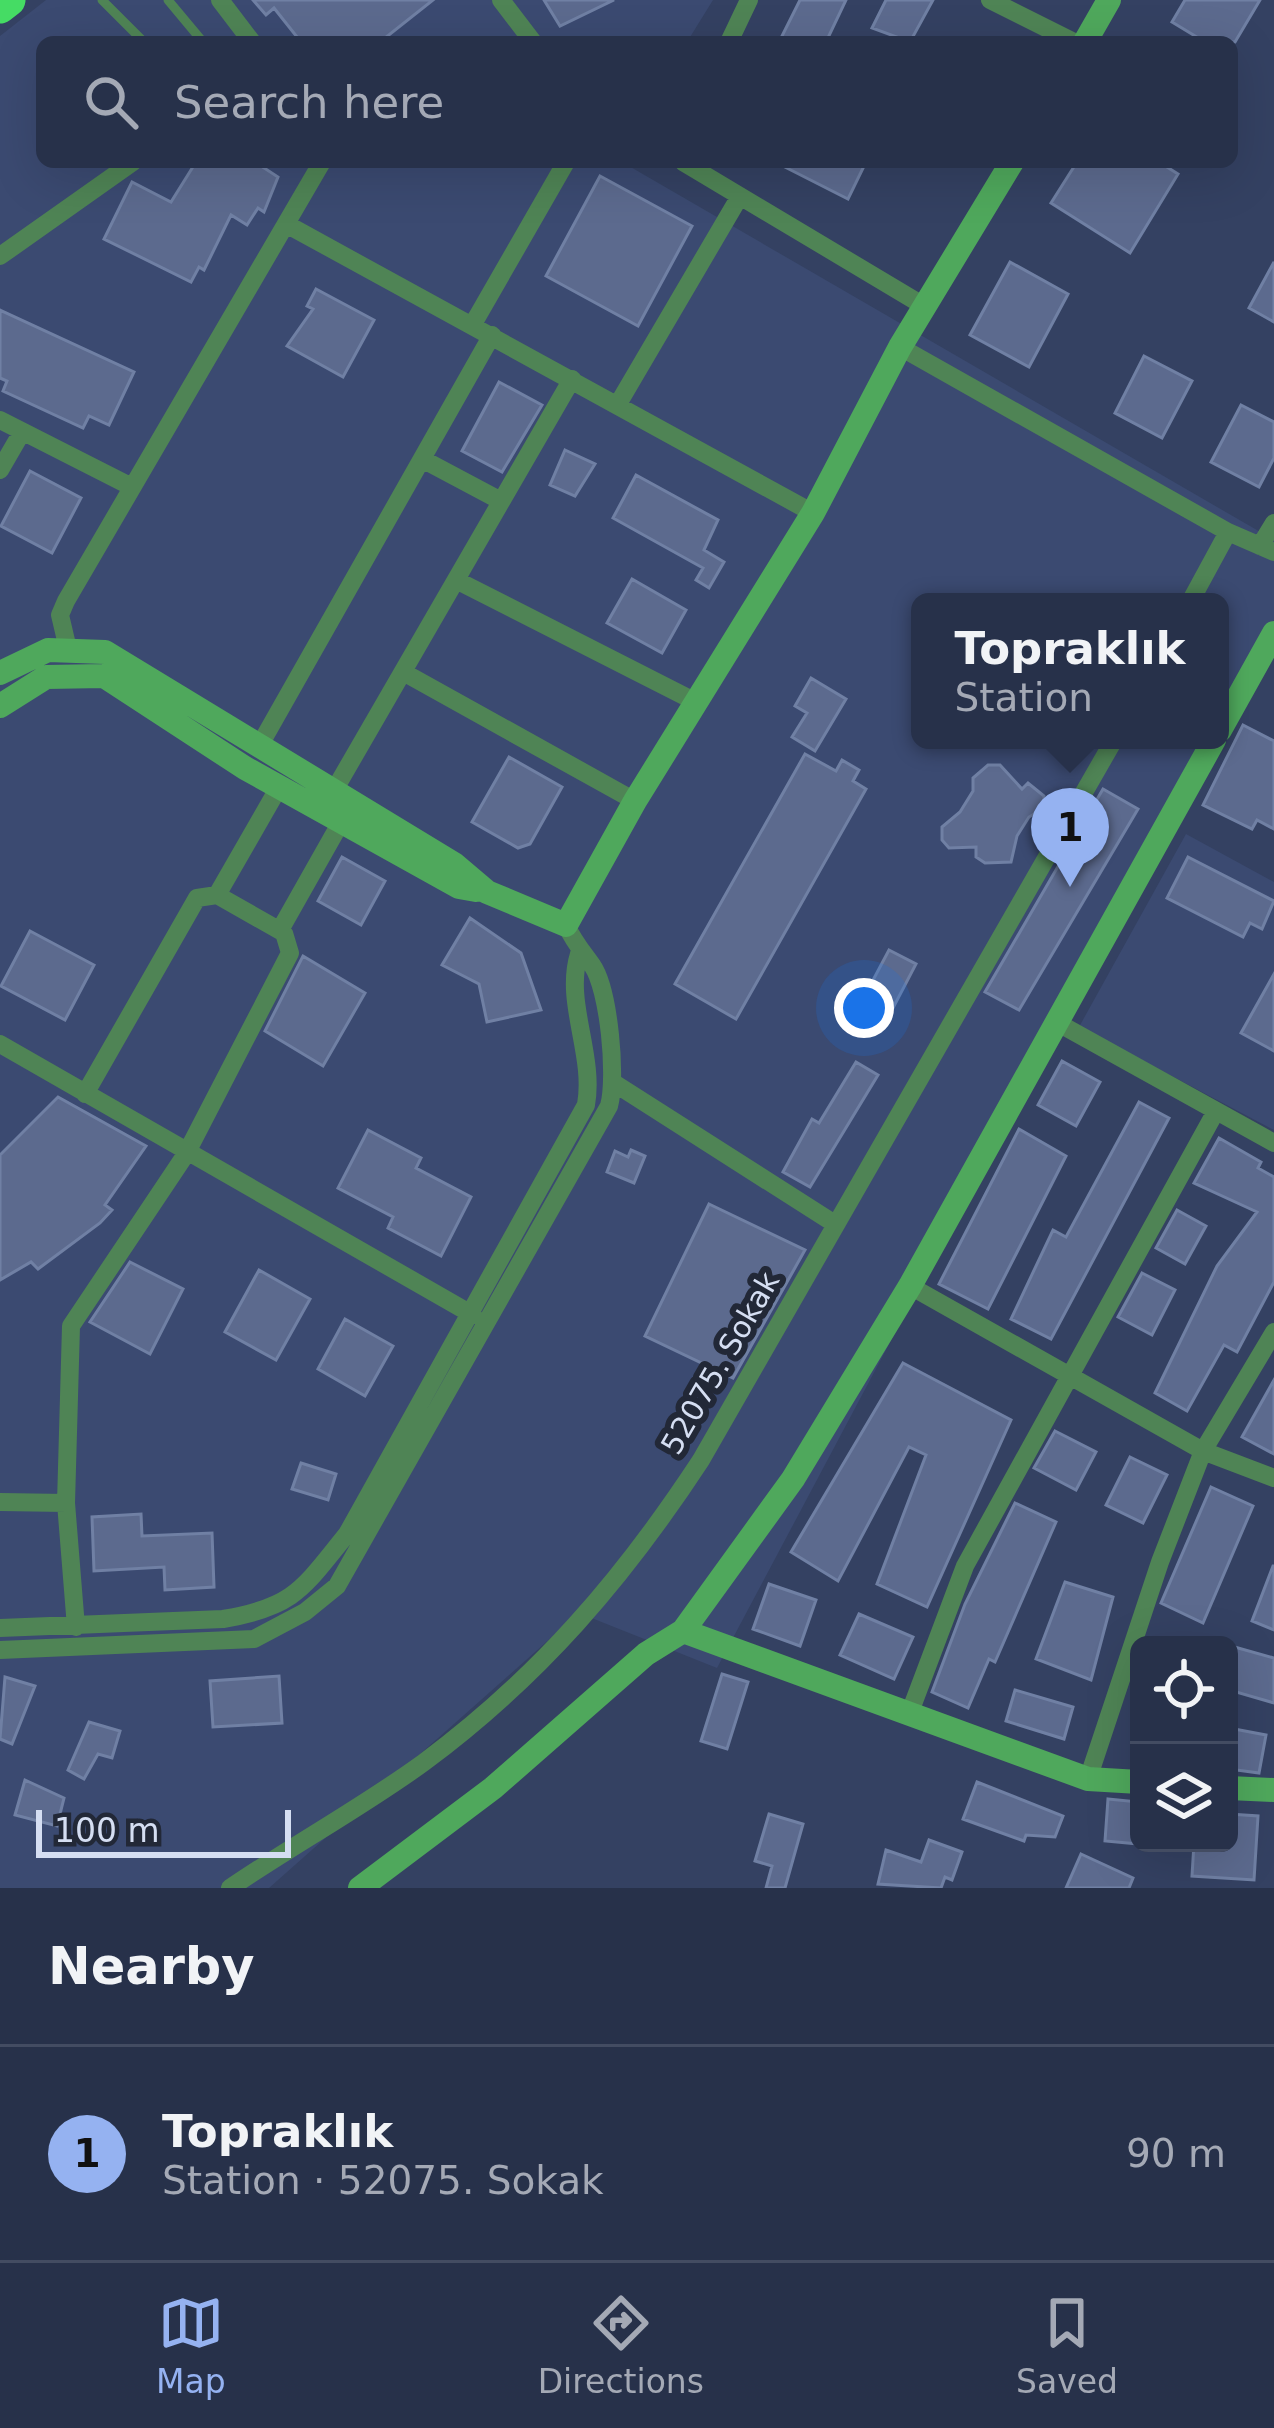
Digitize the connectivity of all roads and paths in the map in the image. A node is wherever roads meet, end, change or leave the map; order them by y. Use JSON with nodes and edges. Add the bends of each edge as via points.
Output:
{"nodes":[{"id":1,"x":9,"y":0,"type":"edge"},
{"id":2,"x":168,"y":0,"type":"edge"},
{"id":3,"x":220,"y":0,"type":"edge"},
{"id":4,"x":501,"y":0,"type":"edge"},
{"id":5,"x":749,"y":0,"type":"edge"},
{"id":6,"x":990,"y":0,"type":"edge"},
{"id":7,"x":1109,"y":0,"type":"edge"},
{"id":8,"x":110,"y":1,"type":"edge"},
{"id":9,"x":0,"y":7,"type":"edge"},
{"id":10,"x":139,"y":36,"type":"edge"},
{"id":11,"x":197,"y":36,"type":"edge"},
{"id":12,"x":247,"y":36,"type":"edge"},
{"id":13,"x":528,"y":36,"type":"edge"},
{"id":14,"x":732,"y":36,"type":"edge"},
{"id":15,"x":1062,"y":36,"type":"edge"},
{"id":16,"x":1088,"y":36,"type":"edge"},
{"id":17,"x":125,"y":168,"type":"edge"},
{"id":18,"x":319,"y":168,"type":"edge"},
{"id":19,"x":563,"y":168,"type":"edge"},
{"id":20,"x":693,"y":168,"type":"edge"},
{"id":21,"x":1008,"y":168,"type":"edge"},
{"id":22,"x":740,"y":196,"type":"junction"},
{"id":23,"x":286,"y":224,"type":"junction"},
{"id":24,"x":0,"y":256,"type":"edge"},
{"id":25,"x":924,"y":306,"type":"junction"},
{"id":26,"x":473,"y":324,"type":"junction"},
{"id":27,"x":492,"y":335,"type":"junction"},
{"id":28,"x":900,"y":347,"type":"junction"},
{"id":29,"x":572,"y":379,"type":"junction"},
{"id":30,"x":618,"y":404,"type":"junction"},
{"id":31,"x":0,"y":420,"type":"edge"},
{"id":32,"x":22,"y":432,"type":"junction"},
{"id":33,"x":422,"y":459,"type":"junction"},
{"id":34,"x":0,"y":470,"type":"edge"},
{"id":35,"x":130,"y":486,"type":"junction"},
{"id":36,"x":501,"y":502,"type":"junction"},
{"id":37,"x":813,"y":513,"type":"junction"},
{"id":38,"x":1274,"y":523,"type":"edge"},
{"id":39,"x":1228,"y":532,"type":"junction"},
{"id":40,"x":1267,"y":549,"type":"edge"},
{"id":41,"x":456,"y":580,"type":"junction"},
{"id":42,"x":1195,"y":593,"type":"edge"},
{"id":43,"x":1274,"y":633,"type":"edge"},
{"id":44,"x":68,"y":649,"type":"junction"},
{"id":45,"x":403,"y":672,"type":"junction"},
{"id":46,"x":0,"y":673,"type":"edge"},
{"id":47,"x":696,"y":702,"type":"junction"},
{"id":48,"x":0,"y":706,"type":"edge"},
{"id":49,"x":1229,"y":714,"type":"edge"},
{"id":50,"x":261,"y":743,"type":"junction"},
{"id":51,"x":1109,"y":749,"type":"edge"},
{"id":52,"x":1209,"y":749,"type":"edge"},
{"id":53,"x":279,"y":787,"type":"junction"},
{"id":54,"x":335,"y":789,"type":"junction"},
{"id":55,"x":635,"y":800,"type":"junction"},
{"id":56,"x":341,"y":822,"type":"junction"},
{"id":57,"x":487,"y":892,"type":"junction"},
{"id":58,"x":218,"y":895,"type":"junction"},
{"id":59,"x":566,"y":925,"type":"junction"},
{"id":60,"x":280,"y":930,"type":"junction"},
{"id":61,"x":579,"y":954,"type":"junction"},
{"id":62,"x":1056,"y":1022,"type":"junction"},
{"id":63,"x":0,"y":1044,"type":"edge"},
{"id":64,"x":614,"y":1083,"type":"junction"},
{"id":65,"x":85,"y":1094,"type":"junction"},
{"id":66,"x":1216,"y":1111,"type":"junction"},
{"id":67,"x":1274,"y":1143,"type":"edge"},
{"id":68,"x":186,"y":1154,"type":"junction"},
{"id":69,"x":836,"y":1224,"type":"junction"},
{"id":70,"x":910,"y":1286,"type":"junction"},
{"id":71,"x":473,"y":1315,"type":"junction"},
{"id":72,"x":1274,"y":1332,"type":"edge"},
{"id":73,"x":1067,"y":1379,"type":"junction"},
{"id":74,"x":1203,"y":1451,"type":"junction"},
{"id":75,"x":1274,"y":1478,"type":"edge"},
{"id":76,"x":0,"y":1502,"type":"edge"},
{"id":77,"x":65,"y":1503,"type":"junction"},
{"id":78,"x":76,"y":1627,"type":"junction"},
{"id":79,"x":0,"y":1628,"type":"edge"},
{"id":80,"x":683,"y":1630,"type":"junction"},
{"id":81,"x":0,"y":1650,"type":"edge"},
{"id":82,"x":910,"y":1712,"type":"junction"},
{"id":83,"x":1088,"y":1779,"type":"junction"},
{"id":84,"x":1130,"y":1781,"type":"edge"},
{"id":85,"x":1238,"y":1788,"type":"edge"},
{"id":86,"x":1274,"y":1790,"type":"edge"},
{"id":87,"x":230,"y":1888,"type":"edge"},
{"id":88,"x":359,"y":1888,"type":"edge"}],
"edges":[{"from":1,"to":9,"type":"highway"},
{"from":2,"to":11,"type":"lane"},
{"from":3,"to":12,"type":"street"},
{"from":4,"to":13,"type":"street"},
{"from":5,"to":14,"type":"street"},
{"from":6,"to":15,"type":"street"},
{"from":7,"to":16,"type":"street"},
{"from":8,"to":10,"type":"lane"},
{"from":17,"to":24,"type":"street"},
{"from":18,"to":23,"type":"street"},
{"from":19,"to":26,"type":"street"},
{"from":20,"to":22,"type":"street"},
{"from":21,"to":25,"type":"street"},
{"from":22,"to":25,"type":"street"},
{"from":22,"to":30,"type":"street"},
{"from":23,"to":26,"type":"street"},
{"from":23,"to":35,"type":"street"},
{"from":25,"to":28,"type":"street"},
{"from":26,"to":27,"type":"street"},
{"from":27,"to":29,"type":"street"},
{"from":27,"to":33,"type":"street"},
{"from":28,"to":37,"type":"street"},
{"from":28,"to":39,"type":"street"},
{"from":29,"to":30,"type":"street"},
{"from":29,"to":36,"type":"street"},
{"from":30,"to":37,"type":"street"},
{"from":31,"to":32,"type":"street"},
{"from":32,"to":34,"type":"street"},
{"from":32,"to":35,"type":"street"},
{"from":33,"to":36,"type":"street"},
{"from":33,"to":50,"type":"street"},
{"from":35,"to":44,"type":"street","via":[[60,615]]},
{"from":36,"to":41,"type":"street"},
{"from":37,"to":47,"type":"street"},
{"from":38,"to":40,"type":"street"},
{"from":39,"to":40,"type":"street"},
{"from":39,"to":42,"type":"street"},
{"from":41,"to":45,"type":"street"},
{"from":41,"to":47,"type":"street"},
{"from":43,"to":49,"type":"street"},
{"from":44,"to":46,"type":"street"},
{"from":44,"to":50,"type":"street","via":[[105,652]]},
{"from":45,"to":54,"type":"street"},
{"from":45,"to":55,"type":"street"},
{"from":47,"to":55,"type":"street"},
{"from":48,"to":53,"type":"street","via":[[46,677],[104,676]]},
{"from":50,"to":54,"type":"street"},
{"from":51,"to":69,"type":"street","name":"52075. Sokak"},
{"from":52,"to":62,"type":"street"},
{"from":53,"to":56,"type":"street"},
{"from":53,"to":58,"type":"street"},
{"from":54,"to":57,"type":"street"},
{"from":55,"to":59,"type":"street"},
{"from":56,"to":57,"type":"street","via":[[459,887]]},
{"from":56,"to":60,"type":"street"},
{"from":57,"to":59,"type":"street"},
{"from":58,"to":60,"type":"street"},
{"from":58,"to":65,"type":"street","via":[[193,902]]},
{"from":59,"to":61,"type":"street"},
{"from":60,"to":68,"type":"street","via":[[290,953]]},
{"from":61,"to":64,"type":"street","via":[[593,966]]},
{"from":61,"to":71,"type":"street","via":[[573,975],[591,1075],[586,1105]]},
{"from":62,"to":66,"type":"street"},
{"from":62,"to":70,"type":"street"},
{"from":63,"to":65,"type":"street"},
{"from":64,"to":69,"type":"street"},
{"from":64,"to":81,"type":"street","via":[[604,1117],[337,1586],[254,1640]]},
{"from":65,"to":68,"type":"street"},
{"from":66,"to":67,"type":"street"},
{"from":66,"to":73,"type":"street"},
{"from":68,"to":71,"type":"street"},
{"from":68,"to":77,"type":"street","via":[[71,1326]]},
{"from":69,"to":87,"type":"street","name":"52075. Sokak","via":[[701,1460],[636,1558],[571,1632],[423,1762]]},
{"from":70,"to":73,"type":"street"},
{"from":70,"to":80,"type":"street","via":[[793,1479]]},
{"from":71,"to":78,"type":"street","via":[[347,1534],[296,1597],[223,1619]]},
{"from":72,"to":74,"type":"street"},
{"from":73,"to":74,"type":"street"},
{"from":73,"to":82,"type":"street","via":[[965,1566]]},
{"from":74,"to":75,"type":"street"},
{"from":74,"to":83,"type":"street"},
{"from":76,"to":77,"type":"street"},
{"from":77,"to":78,"type":"street"},
{"from":78,"to":79,"type":"street"},
{"from":80,"to":82,"type":"street"},
{"from":80,"to":88,"type":"street"},
{"from":82,"to":83,"type":"street"},
{"from":83,"to":84,"type":"street"},
{"from":85,"to":86,"type":"street"}]}
